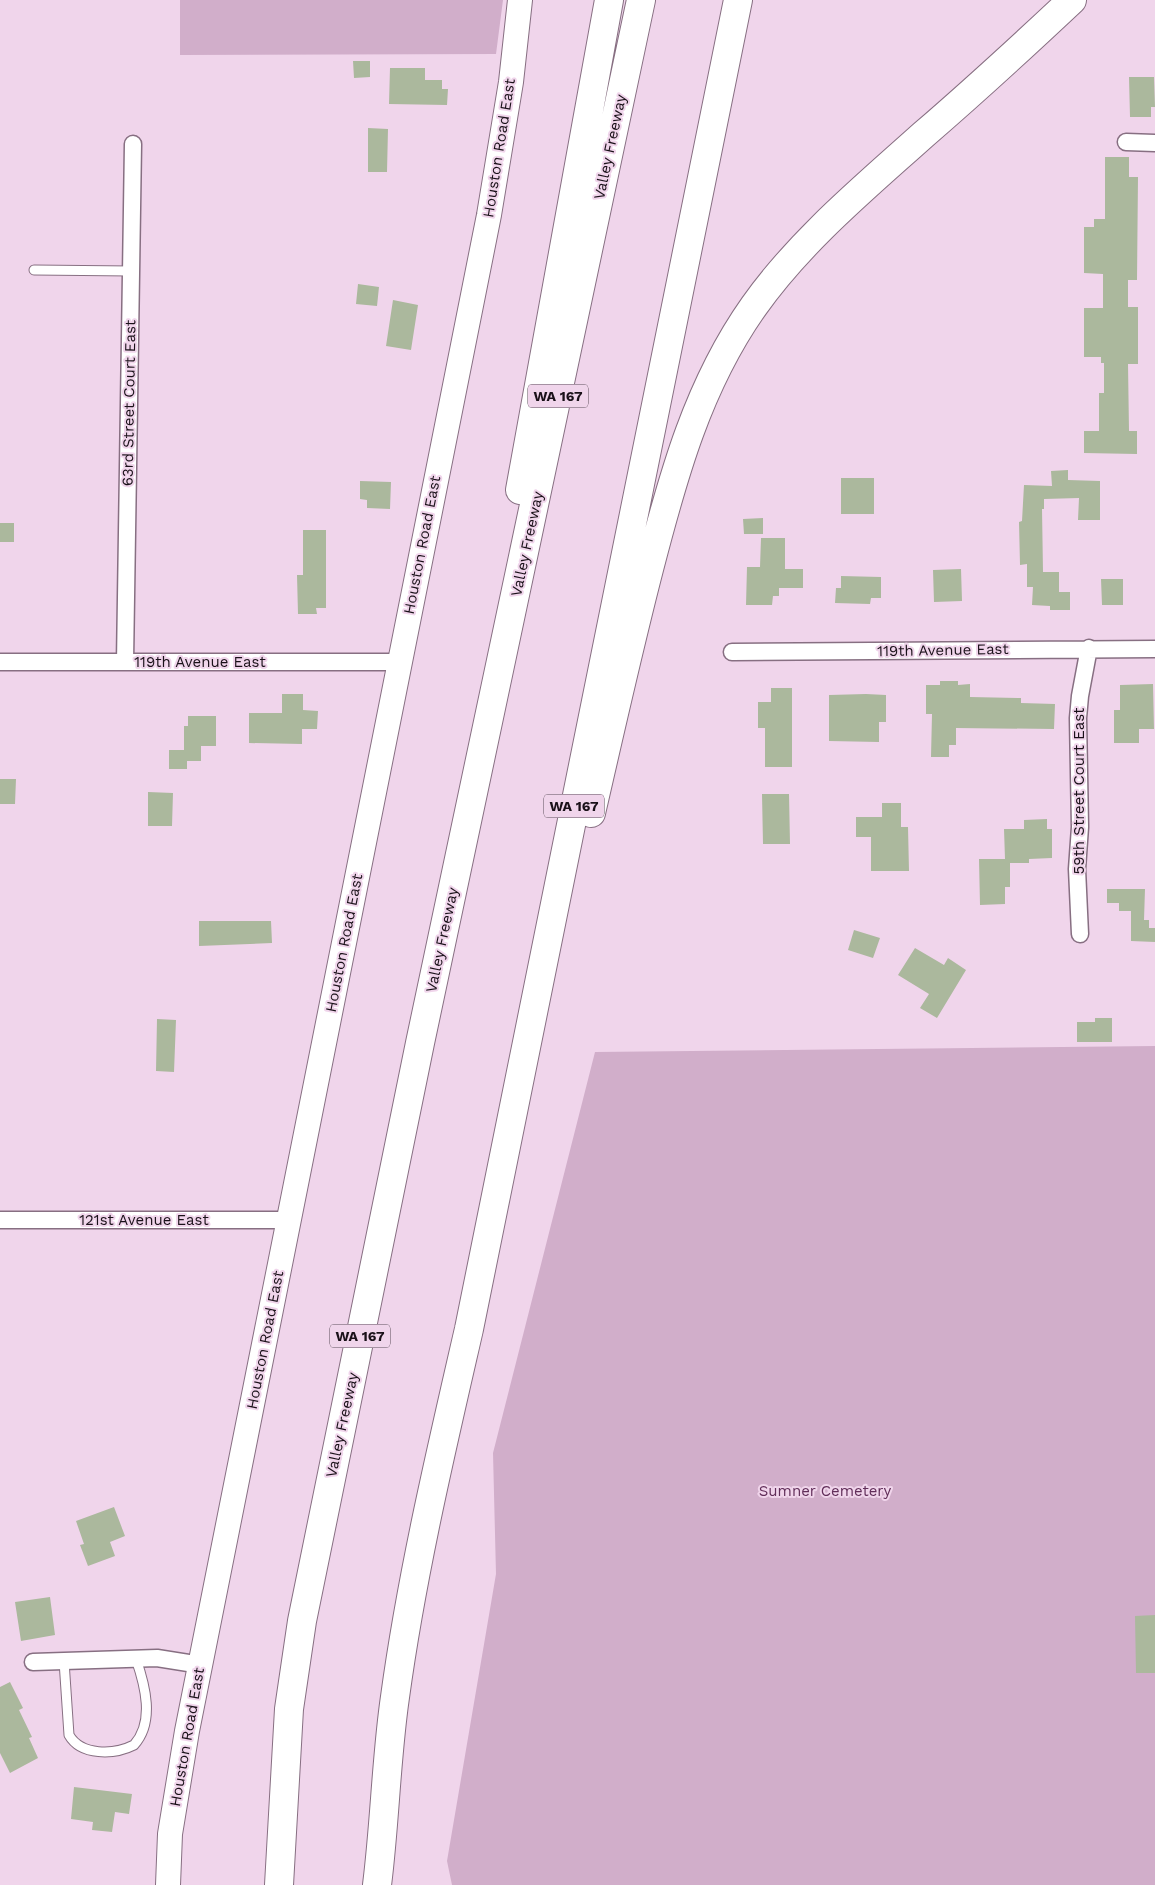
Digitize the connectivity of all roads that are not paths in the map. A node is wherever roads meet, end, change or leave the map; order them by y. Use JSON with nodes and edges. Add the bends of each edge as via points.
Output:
{"nodes":[{"id":1,"x":520,"y":0,"type":"edge"},
{"id":2,"x":609,"y":0,"type":"edge"},
{"id":3,"x":641,"y":0,"type":"edge"},
{"id":4,"x":738,"y":0,"type":"edge"},
{"id":5,"x":1072,"y":0,"type":"edge"},
{"id":6,"x":1126,"y":142,"type":"dead end"},
{"id":7,"x":1155,"y":143,"type":"edge"},
{"id":8,"x":133,"y":144,"type":"dead end"},
{"id":9,"x":34,"y":270,"type":"dead end"},
{"id":10,"x":131,"y":271,"type":"junction"},
{"id":11,"x":1089,"y":648,"type":"junction"},
{"id":12,"x":1155,"y":648,"type":"edge"},
{"id":13,"x":732,"y":652,"type":"dead end"},
{"id":14,"x":0,"y":662,"type":"edge"},
{"id":15,"x":125,"y":662,"type":"junction"},
{"id":16,"x":399,"y":662,"type":"junction"},
{"id":17,"x":474,"y":792,"type":"junction"},
{"id":18,"x":1080,"y":934,"type":"dead end"},
{"id":19,"x":529,"y":1033,"type":"junction"},
{"id":20,"x":0,"y":1220,"type":"edge"},
{"id":21,"x":288,"y":1220,"type":"junction"},
{"id":22,"x":136,"y":1659,"type":"junction"},
{"id":23,"x":64,"y":1661,"type":"junction"},
{"id":24,"x":33,"y":1662,"type":"dead end"},
{"id":25,"x":200,"y":1665,"type":"junction"},
{"id":26,"x":382,"y":1847,"type":"junction"},
{"id":27,"x":168,"y":1885,"type":"edge"},
{"id":28,"x":279,"y":1885,"type":"edge"},
{"id":29,"x":377,"y":1885,"type":"edge"},
{"id":30,"x":385,"y":1885,"type":"edge"}],
"edges":[{"from":1,"to":16,"type":"street","name":"Houston Road East","via":[[511,82],[489,215]]},
{"from":2,"to":17,"type":"highway","via":[[526,454]]},
{"from":3,"to":17,"type":"highway","name":"Valley Freeway","number":"WA 167"},
{"from":4,"to":19,"type":"highway","number":"WA 167"},
{"from":5,"to":19,"type":"highway","via":[[880,173],[790,262],[754,305],[708,382],[670,488],[567,908]]},
{"from":6,"to":7,"type":"street"},
{"from":8,"to":10,"type":"street","name":"63rd Street Court East"},
{"from":9,"to":10,"type":"lane"},
{"from":10,"to":15,"type":"street","name":"63rd Street Court East"},
{"from":11,"to":12,"type":"street","name":"119th Avenue East"},
{"from":11,"to":13,"type":"street","name":"119th Avenue East"},
{"from":11,"to":18,"type":"street","name":"59th Street Court East","via":[[1078,718]]},
{"from":14,"to":15,"type":"street","name":"119th Avenue East"},
{"from":15,"to":16,"type":"street","name":"119th Avenue East"},
{"from":16,"to":21,"type":"street","name":"Houston Road East"},
{"from":17,"to":28,"type":"highway","name":"Valley Freeway","number":"WA 167","via":[[302,1621],[289,1709]]},
{"from":19,"to":26,"type":"highway","number":"WA 167","via":[[408,1617],[392,1715]]},
{"from":20,"to":21,"type":"street","name":"121st Avenue East"},
{"from":21,"to":25,"type":"street","name":"Houston Road East"},
{"from":22,"to":23,"type":"street"},
{"from":22,"to":23,"type":"lane","via":[[145,1691],[142,1733],[134,1745],[110,1752],[83,1747],[68,1735]]},
{"from":22,"to":25,"type":"street","via":[[156,1658]]},
{"from":23,"to":24,"type":"street"},
{"from":25,"to":27,"type":"street","name":"Houston Road East","via":[[170,1834]]},
{"from":26,"to":29,"type":"highway","number":"WA 167"},
{"from":26,"to":30,"type":"highway"}]}
